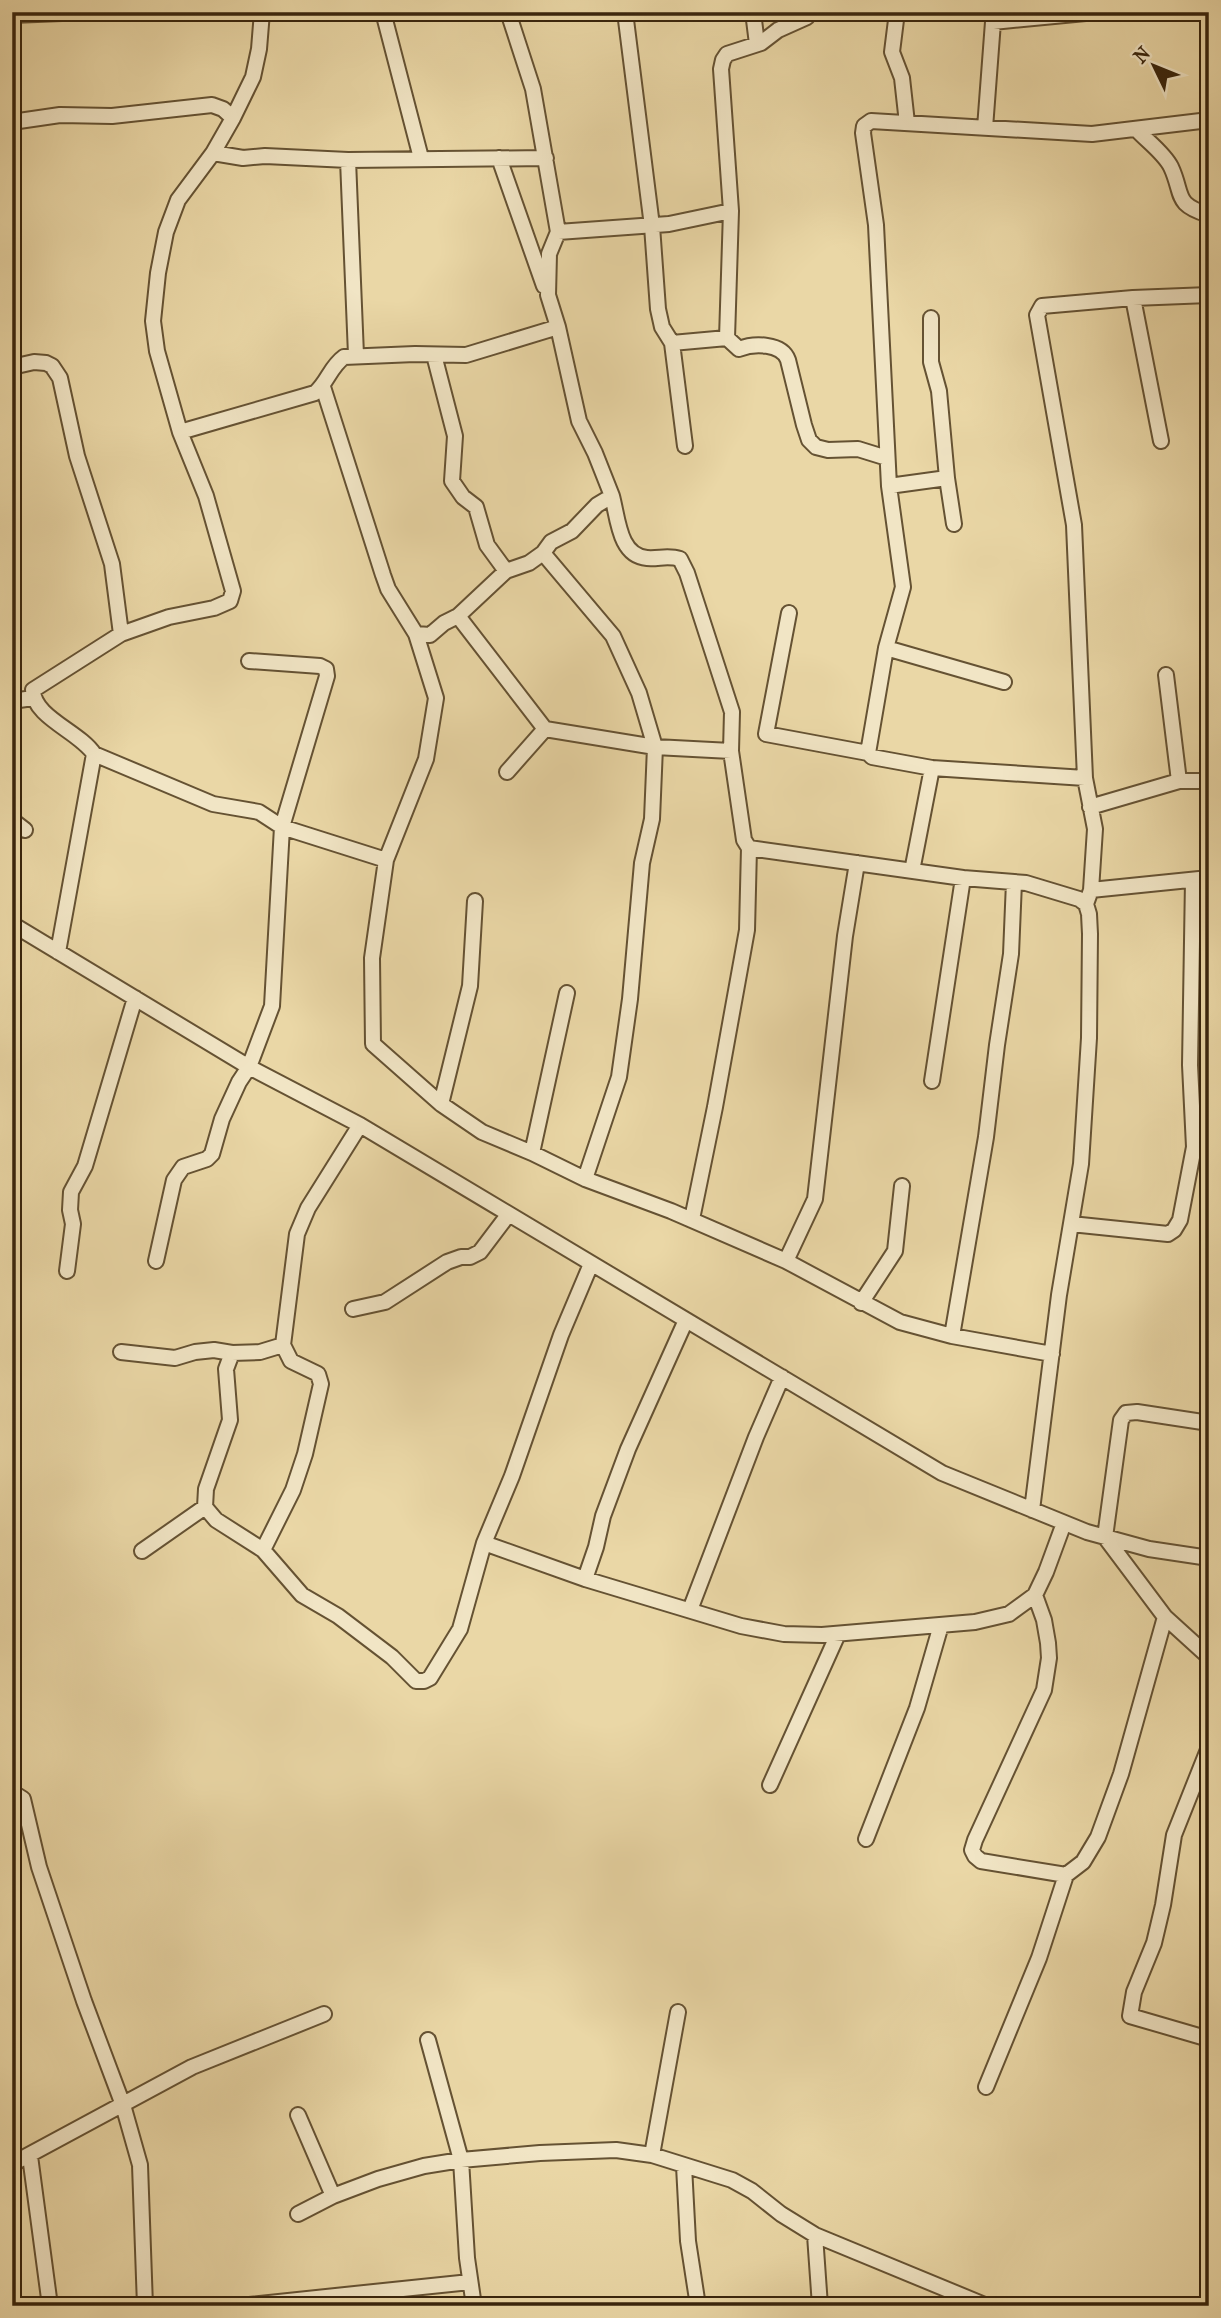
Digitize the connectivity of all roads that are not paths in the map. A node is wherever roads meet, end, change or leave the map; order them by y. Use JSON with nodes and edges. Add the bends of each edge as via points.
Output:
{"nodes":[{"id":1,"x":87,"y":12,"type":"edge"},
{"id":2,"x":262,"y":12,"type":"edge"},
{"id":3,"x":383,"y":12,"type":"edge"},
{"id":4,"x":508,"y":12,"type":"edge"},
{"id":5,"x":625,"y":12,"type":"edge"},
{"id":6,"x":753,"y":12,"type":"edge"},
{"id":7,"x":809,"y":12,"type":"edge"},
{"id":8,"x":897,"y":12,"type":"edge"},
{"id":9,"x":1096,"y":12,"type":"edge"},
{"id":10,"x":12,"y":15,"type":"edge"},
{"id":11,"x":757,"y":44,"type":"junction"},
{"id":12,"x":233,"y":118,"type":"junction"},
{"id":13,"x":1209,"y":120,"type":"edge"},
{"id":14,"x":12,"y":122,"type":"edge"},
{"id":15,"x":907,"y":123,"type":"junction"},
{"id":16,"x":985,"y":128,"type":"junction"},
{"id":17,"x":1136,"y":130,"type":"junction"},
{"id":18,"x":213,"y":153,"type":"junction"},
{"id":19,"x":421,"y":158,"type":"junction"},
{"id":20,"x":499,"y":158,"type":"junction"},
{"id":21,"x":546,"y":158,"type":"junction"},
{"id":22,"x":348,"y":160,"type":"junction"},
{"id":23,"x":731,"y":211,"type":"junction"},
{"id":24,"x":1209,"y":215,"type":"edge"},
{"id":25,"x":652,"y":226,"type":"junction"},
{"id":26,"x":558,"y":232,"type":"junction"},
{"id":27,"x":548,"y":295,"type":"junction"},
{"id":28,"x":1209,"y":295,"type":"edge"},
{"id":29,"x":1133,"y":298,"type":"junction"},
{"id":30,"x":931,"y":318,"type":"dead end"},
{"id":31,"x":558,"y":327,"type":"junction"},
{"id":32,"x":727,"y":338,"type":"junction"},
{"id":33,"x":672,"y":343,"type":"junction"},
{"id":34,"x":356,"y":355,"type":"junction"},
{"id":35,"x":434,"y":355,"type":"junction"},
{"id":36,"x":12,"y":367,"type":"edge"},
{"id":37,"x":323,"y":387,"type":"junction"},
{"id":38,"x":180,"y":432,"type":"junction"},
{"id":39,"x":1161,"y":441,"type":"dead end"},
{"id":40,"x":685,"y":446,"type":"dead end"},
{"id":41,"x":887,"y":458,"type":"junction"},
{"id":42,"x":947,"y":478,"type":"junction"},
{"id":43,"x":889,"y":486,"type":"junction"},
{"id":44,"x":612,"y":496,"type":"junction"},
{"id":45,"x":954,"y":524,"type":"dead end"},
{"id":46,"x":543,"y":553,"type":"junction"},
{"id":47,"x":506,"y":571,"type":"junction"},
{"id":48,"x":789,"y":612,"type":"dead end"},
{"id":49,"x":458,"y":615,"type":"junction"},
{"id":50,"x":121,"y":634,"type":"junction"},
{"id":51,"x":416,"y":634,"type":"junction"},
{"id":52,"x":886,"y":648,"type":"junction"},
{"id":53,"x":249,"y":661,"type":"dead end"},
{"id":54,"x":1166,"y":675,"type":"dead end"},
{"id":55,"x":1004,"y":682,"type":"dead end"},
{"id":56,"x":33,"y":698,"type":"junction"},
{"id":57,"x":12,"y":701,"type":"edge"},
{"id":58,"x":545,"y":729,"type":"junction"},
{"id":59,"x":655,"y":747,"type":"junction"},
{"id":60,"x":731,"y":751,"type":"junction"},
{"id":61,"x":868,"y":753,"type":"junction"},
{"id":62,"x":94,"y":754,"type":"junction"},
{"id":63,"x":932,"y":768,"type":"junction"},
{"id":64,"x":507,"y":772,"type":"dead end"},
{"id":65,"x":1085,"y":778,"type":"junction"},
{"id":66,"x":1179,"y":781,"type":"junction"},
{"id":67,"x":1209,"y":781,"type":"edge"},
{"id":68,"x":1090,"y":807,"type":"junction"},
{"id":69,"x":12,"y":820,"type":"edge"},
{"id":70,"x":282,"y":827,"type":"junction"},
{"id":71,"x":25,"y":830,"type":"dead end"},
{"id":72,"x":749,"y":848,"type":"junction"},
{"id":73,"x":386,"y":860,"type":"junction"},
{"id":74,"x":857,"y":863,"type":"junction"},
{"id":75,"x":912,"y":871,"type":"junction"},
{"id":76,"x":963,"y":878,"type":"junction"},
{"id":77,"x":1209,"y":878,"type":"edge"},
{"id":78,"x":1193,"y":880,"type":"junction"},
{"id":79,"x":1014,"y":882,"type":"junction"},
{"id":80,"x":1089,"y":897,"type":"junction"},
{"id":81,"x":475,"y":901,"type":"dead end"},
{"id":82,"x":12,"y":924,"type":"edge"},
{"id":83,"x":58,"y":952,"type":"junction"},
{"id":84,"x":568,"y":993,"type":"dead end"},
{"id":85,"x":135,"y":998,"type":"junction"},
{"id":86,"x":249,"y":1067,"type":"junction"},
{"id":87,"x":932,"y":1081,"type":"dead end"},
{"id":88,"x":441,"y":1104,"type":"junction"},
{"id":89,"x":360,"y":1125,"type":"junction"},
{"id":90,"x":532,"y":1153,"type":"junction"},
{"id":91,"x":585,"y":1179,"type":"junction"},
{"id":92,"x":902,"y":1186,"type":"dead end"},
{"id":93,"x":508,"y":1215,"type":"junction"},
{"id":94,"x":692,"y":1220,"type":"junction"},
{"id":95,"x":1071,"y":1224,"type":"junction"},
{"id":96,"x":156,"y":1261,"type":"dead end"},
{"id":97,"x":786,"y":1261,"type":"junction"},
{"id":98,"x":591,"y":1264,"type":"junction"},
{"id":99,"x":67,"y":1271,"type":"dead end"},
{"id":100,"x":861,"y":1303,"type":"junction"},
{"id":101,"x":353,"y":1308,"type":"dead end"},
{"id":102,"x":686,"y":1320,"type":"junction"},
{"id":103,"x":952,"y":1336,"type":"junction"},
{"id":104,"x":283,"y":1345,"type":"junction"},
{"id":105,"x":121,"y":1352,"type":"dead end"},
{"id":106,"x":232,"y":1353,"type":"junction"},
{"id":107,"x":1052,"y":1354,"type":"junction"},
{"id":108,"x":782,"y":1377,"type":"junction"},
{"id":109,"x":1209,"y":1423,"type":"edge"},
{"id":110,"x":205,"y":1507,"type":"junction"},
{"id":111,"x":1032,"y":1510,"type":"junction"},
{"id":112,"x":1064,"y":1522,"type":"junction"},
{"id":113,"x":1105,"y":1537,"type":"junction"},
{"id":114,"x":484,"y":1543,"type":"junction"},
{"id":115,"x":263,"y":1550,"type":"junction"},
{"id":116,"x":142,"y":1551,"type":"dead end"},
{"id":117,"x":1209,"y":1558,"type":"edge"},
{"id":118,"x":584,"y":1579,"type":"junction"},
{"id":119,"x":1035,"y":1595,"type":"junction"},
{"id":120,"x":690,"y":1610,"type":"junction"},
{"id":121,"x":1165,"y":1617,"type":"junction"},
{"id":122,"x":941,"y":1625,"type":"junction"},
{"id":123,"x":838,"y":1634,"type":"junction"},
{"id":124,"x":1209,"y":1657,"type":"edge"},
{"id":125,"x":1209,"y":1747,"type":"edge"},
{"id":126,"x":770,"y":1785,"type":"dead end"},
{"id":127,"x":12,"y":1792,"type":"edge"},
{"id":128,"x":866,"y":1839,"type":"dead end"},
{"id":129,"x":1066,"y":1875,"type":"junction"},
{"id":130,"x":678,"y":2012,"type":"dead end"},
{"id":131,"x":324,"y":2014,"type":"dead end"},
{"id":132,"x":1209,"y":2039,"type":"edge"},
{"id":133,"x":428,"y":2040,"type":"dead end"},
{"id":134,"x":986,"y":2087,"type":"dead end"},
{"id":135,"x":123,"y":2105,"type":"junction"},
{"id":136,"x":298,"y":2115,"type":"dead end"},
{"id":137,"x":652,"y":2155,"type":"junction"},
{"id":138,"x":30,"y":2156,"type":"junction"},
{"id":139,"x":14,"y":2159,"type":"edge"},
{"id":140,"x":461,"y":2160,"type":"junction"},
{"id":141,"x":684,"y":2166,"type":"junction"},
{"id":142,"x":333,"y":2196,"type":"junction"},
{"id":143,"x":298,"y":2214,"type":"dead end"},
{"id":144,"x":815,"y":2235,"type":"junction"},
{"id":145,"x":470,"y":2282,"type":"junction"},
{"id":146,"x":50,"y":2306,"type":"edge"},
{"id":147,"x":145,"y":2306,"type":"edge"},
{"id":148,"x":239,"y":2306,"type":"edge"},
{"id":149,"x":474,"y":2306,"type":"edge"},
{"id":150,"x":698,"y":2306,"type":"edge"},
{"id":151,"x":820,"y":2306,"type":"edge"},
{"id":152,"x":987,"y":2306,"type":"edge"}],
"edges":[{"from":1,"to":10,"type":"street"},
{"from":2,"to":12,"type":"street","via":[[253,77]]},
{"from":3,"to":19,"type":"street"},
{"from":4,"to":21,"type":"street","via":[[534,89]]},
{"from":5,"to":25,"type":"street"},
{"from":6,"to":11,"type":"street"},
{"from":7,"to":11,"type":"street"},
{"from":8,"to":15,"type":"street","via":[[892,52],[902,78]]},
{"from":9,"to":16,"type":"street","via":[[993,22]]},
{"from":11,"to":23,"type":"street","via":[[727,54],[721,69]]},
{"from":12,"to":14,"type":"street","via":[[212,105]]},
{"from":12,"to":18,"type":"street"},
{"from":13,"to":17,"type":"street"},
{"from":15,"to":16,"type":"street"},
{"from":15,"to":41,"type":"street","via":[[870,121],[863,133],[876,225]]},
{"from":16,"to":17,"type":"street","via":[[1092,134]]},
{"from":17,"to":24,"type":"street","via":[[1170,165],[1185,205]]},
{"from":18,"to":22,"type":"street"},
{"from":18,"to":38,"type":"street","via":[[178,200],[158,273],[153,321]]},
{"from":19,"to":20,"type":"street"},
{"from":19,"to":22,"type":"street"},
{"from":20,"to":21,"type":"street"},
{"from":20,"to":27,"type":"street"},
{"from":21,"to":26,"type":"street"},
{"from":22,"to":34,"type":"street"},
{"from":23,"to":25,"type":"street"},
{"from":23,"to":32,"type":"street"},
{"from":25,"to":26,"type":"street"},
{"from":25,"to":33,"type":"street","via":[[658,309]]},
{"from":26,"to":27,"type":"street","via":[[549,254]]},
{"from":27,"to":31,"type":"street"},
{"from":28,"to":29,"type":"street"},
{"from":29,"to":39,"type":"street"},
{"from":29,"to":65,"type":"street","via":[[1042,306],[1037,314],[1074,525]]},
{"from":30,"to":42,"type":"street","via":[[931,362],[939,391]]},
{"from":31,"to":35,"type":"street","via":[[466,355]]},
{"from":31,"to":44,"type":"street","via":[[579,421]]},
{"from":32,"to":33,"type":"street"},
{"from":32,"to":41,"type":"street","via":[[739,349],[750,345],[785,353],[804,425],[816,447],[858,449]]},
{"from":33,"to":40,"type":"street"},
{"from":34,"to":35,"type":"street"},
{"from":34,"to":37,"type":"street","via":[[335,363]]},
{"from":35,"to":47,"type":"street","via":[[456,436],[452,481],[476,507],[487,545]]},
{"from":36,"to":50,"type":"street","via":[[46,363],[60,378],[77,456],[112,564]]},
{"from":37,"to":38,"type":"street"},
{"from":37,"to":51,"type":"street","via":[[385,582]]},
{"from":38,"to":50,"type":"street","via":[[206,496],[233,591],[230,601],[214,608]]},
{"from":41,"to":43,"type":"street"},
{"from":42,"to":43,"type":"street"},
{"from":42,"to":45,"type":"street"},
{"from":43,"to":52,"type":"street","via":[[903,587]]},
{"from":44,"to":46,"type":"street"},
{"from":44,"to":60,"type":"street","via":[[625,545],[632,554],[680,559],[687,573],[732,712]]},
{"from":46,"to":47,"type":"street"},
{"from":46,"to":59,"type":"street","via":[[613,636],[639,693]]},
{"from":47,"to":49,"type":"street"},
{"from":48,"to":61,"type":"street","via":[[766,734]]},
{"from":49,"to":51,"type":"street","via":[[430,635]]},
{"from":49,"to":58,"type":"street"},
{"from":50,"to":56,"type":"street","via":[[38,685]]},
{"from":51,"to":73,"type":"street","via":[[436,698],[434,719],[426,759]]},
{"from":52,"to":55,"type":"street"},
{"from":52,"to":61,"type":"street"},
{"from":53,"to":70,"type":"street","via":[[326,669]]},
{"from":54,"to":66,"type":"street"},
{"from":56,"to":57,"type":"street"},
{"from":56,"to":62,"type":"street"},
{"from":58,"to":59,"type":"street"},
{"from":58,"to":64,"type":"street"},
{"from":59,"to":60,"type":"street"},
{"from":59,"to":91,"type":"street","via":[[652,819],[642,863],[619,1077]]},
{"from":60,"to":72,"type":"street"},
{"from":61,"to":63,"type":"street"},
{"from":62,"to":70,"type":"street","via":[[213,804],[259,812]]},
{"from":62,"to":83,"type":"street"},
{"from":63,"to":65,"type":"street"},
{"from":63,"to":75,"type":"street"},
{"from":65,"to":68,"type":"street"},
{"from":66,"to":67,"type":"street"},
{"from":66,"to":68,"type":"street"},
{"from":68,"to":80,"type":"street","via":[[1095,829]]},
{"from":69,"to":71,"type":"street"},
{"from":70,"to":73,"type":"street"},
{"from":70,"to":86,"type":"street","via":[[272,1006]]},
{"from":72,"to":74,"type":"street"},
{"from":72,"to":94,"type":"street","via":[[747,930]]},
{"from":73,"to":88,"type":"street","via":[[372,958],[373,1044]]},
{"from":74,"to":75,"type":"street"},
{"from":74,"to":97,"type":"street","via":[[815,1199]]},
{"from":75,"to":76,"type":"street"},
{"from":76,"to":79,"type":"street"},
{"from":76,"to":87,"type":"street"},
{"from":77,"to":78,"type":"street"},
{"from":78,"to":80,"type":"street"},
{"from":78,"to":95,"type":"street","via":[[1190,1065],[1194,1147],[1180,1220],[1168,1234]]},
{"from":79,"to":80,"type":"street","via":[[1079,900]]},
{"from":79,"to":103,"type":"street","via":[[1011,954]]},
{"from":80,"to":95,"type":"street","via":[[1089,1038],[1081,1164]]},
{"from":81,"to":88,"type":"street","via":[[470,986]]},
{"from":82,"to":83,"type":"street"},
{"from":83,"to":85,"type":"street"},
{"from":84,"to":90,"type":"street"},
{"from":85,"to":86,"type":"street"},
{"from":85,"to":99,"type":"street","via":[[85,1166],[71,1192],[73,1224]]},
{"from":86,"to":89,"type":"street"},
{"from":86,"to":96,"type":"street","via":[[222,1119],[212,1154],[183,1167],[174,1180]]},
{"from":88,"to":90,"type":"street","via":[[482,1132]]},
{"from":89,"to":93,"type":"street"},
{"from":89,"to":104,"type":"street","via":[[297,1234]]},
{"from":90,"to":91,"type":"street"},
{"from":91,"to":94,"type":"street"},
{"from":92,"to":100,"type":"street","via":[[895,1251]]},
{"from":93,"to":98,"type":"street"},
{"from":93,"to":101,"type":"street","via":[[480,1252],[447,1262],[385,1302]]},
{"from":94,"to":97,"type":"street"},
{"from":95,"to":107,"type":"street"},
{"from":97,"to":100,"type":"street"},
{"from":98,"to":102,"type":"street"},
{"from":98,"to":114,"type":"street"},
{"from":100,"to":103,"type":"street","via":[[900,1322]]},
{"from":102,"to":108,"type":"street"},
{"from":102,"to":118,"type":"street","via":[[628,1449]]},
{"from":103,"to":107,"type":"street"},
{"from":104,"to":106,"type":"street"},
{"from":104,"to":115,"type":"street","via":[[291,1361],[317,1374],[321,1384],[293,1490]]},
{"from":105,"to":106,"type":"street","via":[[175,1358],[214,1350]]},
{"from":106,"to":110,"type":"street","via":[[226,1369],[230,1420],[206,1489]]},
{"from":107,"to":111,"type":"street"},
{"from":108,"to":111,"type":"street","via":[[942,1473]]},
{"from":108,"to":120,"type":"street"},
{"from":109,"to":113,"type":"street","via":[[1126,1413],[1121,1420]]},
{"from":110,"to":115,"type":"street","via":[[216,1520]]},
{"from":110,"to":116,"type":"street"},
{"from":111,"to":112,"type":"street"},
{"from":112,"to":113,"type":"street"},
{"from":112,"to":119,"type":"street"},
{"from":113,"to":117,"type":"street"},
{"from":113,"to":121,"type":"street"},
{"from":114,"to":115,"type":"street","via":[[460,1629],[424,1681],[416,1681],[338,1616],[302,1595]]},
{"from":114,"to":118,"type":"street"},
{"from":118,"to":120,"type":"street"},
{"from":119,"to":122,"type":"street","via":[[997,1618]]},
{"from":119,"to":129,"type":"street","via":[[1048,1643],[1044,1690],[972,1850],[981,1861]]},
{"from":120,"to":123,"type":"street","via":[[784,1634]]},
{"from":121,"to":124,"type":"street"},
{"from":121,"to":129,"type":"street","via":[[1121,1774],[1098,1837],[1083,1862]]},
{"from":122,"to":123,"type":"street"},
{"from":122,"to":128,"type":"street","via":[[917,1708]]},
{"from":123,"to":126,"type":"street"},
{"from":125,"to":132,"type":"street","via":[[1174,1835],[1154,1943],[1134,1992],[1130,2016]]},
{"from":127,"to":135,"type":"street","via":[[23,1799],[39,1867]]},
{"from":129,"to":134,"type":"street"},
{"from":130,"to":137,"type":"street"},
{"from":131,"to":135,"type":"street","via":[[192,2067]]},
{"from":133,"to":140,"type":"street"},
{"from":135,"to":138,"type":"street"},
{"from":135,"to":147,"type":"street","via":[[140,2165]]},
{"from":136,"to":142,"type":"street"},
{"from":137,"to":140,"type":"street","via":[[584,2150]]},
{"from":137,"to":141,"type":"street"},
{"from":138,"to":139,"type":"street"},
{"from":138,"to":146,"type":"street"},
{"from":140,"to":142,"type":"street","via":[[424,2166]]},
{"from":140,"to":145,"type":"street"},
{"from":141,"to":144,"type":"street","via":[[732,2180]]},
{"from":141,"to":150,"type":"street"},
{"from":142,"to":143,"type":"street"},
{"from":144,"to":151,"type":"street"},
{"from":144,"to":152,"type":"street"},
{"from":145,"to":148,"type":"street"},
{"from":145,"to":149,"type":"street"}]}
